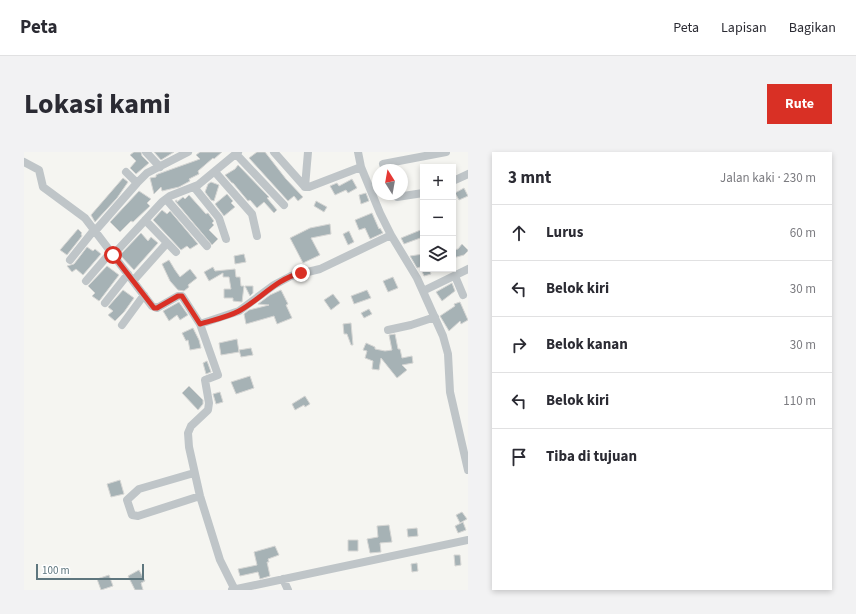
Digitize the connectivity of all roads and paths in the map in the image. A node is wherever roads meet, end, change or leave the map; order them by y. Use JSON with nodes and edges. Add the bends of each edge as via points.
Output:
{"nodes":[{"id":1,"x":146,"y":152,"type":"edge"},
{"id":2,"x":274,"y":152,"type":"edge"},
{"id":3,"x":308,"y":152,"type":"edge"},
{"id":4,"x":358,"y":152,"type":"edge"},
{"id":5,"x":446,"y":152,"type":"edge"},
{"id":6,"x":186,"y":153,"type":"edge"},
{"id":7,"x":237,"y":153,"type":"edge"},
{"id":8,"x":24,"y":162,"type":"edge"},
{"id":9,"x":383,"y":164,"type":"edge"},
{"id":10,"x":160,"y":167,"type":"junction"},
{"id":11,"x":361,"y":167,"type":"junction"},
{"id":12,"x":126,"y":172,"type":"dead end"},
{"id":13,"x":215,"y":172,"type":"junction"},
{"id":14,"x":468,"y":174,"type":"edge"},
{"id":15,"x":456,"y":180,"type":"edge"},
{"id":16,"x":137,"y":183,"type":"junction"},
{"id":17,"x":194,"y":187,"type":"junction"},
{"id":18,"x":305,"y":187,"type":"junction"},
{"id":19,"x":420,"y":193,"type":"edge"},
{"id":20,"x":408,"y":195,"type":"edge"},
{"id":21,"x":166,"y":199,"type":"junction"},
{"id":22,"x":284,"y":205,"type":"dead end"},
{"id":23,"x":145,"y":220,"type":"junction"},
{"id":24,"x":95,"y":230,"type":"junction"},
{"id":25,"x":391,"y":235,"type":"junction"},
{"id":26,"x":257,"y":236,"type":"dead end"},
{"id":27,"x":226,"y":239,"type":"dead end"},
{"id":28,"x":168,"y":243,"type":"junction"},
{"id":29,"x":207,"y":246,"type":"dead end"},
{"id":30,"x":176,"y":252,"type":"dead end"},
{"id":31,"x":112,"y":254,"type":"junction"},
{"id":32,"x":70,"y":260,"type":"dead end"},
{"id":33,"x":468,"y":269,"type":"edge"},
{"id":34,"x":455,"y":276,"type":"junction"},
{"id":35,"x":130,"y":277,"type":"junction"},
{"id":36,"x":86,"y":281,"type":"dead end"},
{"id":37,"x":423,"y":291,"type":"junction"},
{"id":38,"x":144,"y":295,"type":"junction"},
{"id":39,"x":463,"y":295,"type":"dead end"},
{"id":40,"x":105,"y":304,"type":"dead end"},
{"id":41,"x":435,"y":317,"type":"junction"},
{"id":42,"x":200,"y":324,"type":"junction"},
{"id":43,"x":122,"y":325,"type":"dead end"},
{"id":44,"x":388,"y":330,"type":"dead end"},
{"id":45,"x":468,"y":470,"type":"edge"},
{"id":46,"x":194,"y":473,"type":"junction"},
{"id":47,"x":200,"y":496,"type":"junction"},
{"id":48,"x":468,"y":540,"type":"edge"},
{"id":49,"x":283,"y":579,"type":"junction"},
{"id":50,"x":234,"y":590,"type":"edge"},
{"id":51,"x":288,"y":590,"type":"edge"}],
"edges":[{"from":1,"to":10,"type":"street"},
{"from":2,"to":18,"type":"street"},
{"from":3,"to":18,"type":"street"},
{"from":4,"to":11,"type":"street"},
{"from":5,"to":9,"type":"street"},
{"from":6,"to":10,"type":"street"},
{"from":7,"to":13,"type":"street"},
{"from":7,"to":22,"type":"street"},
{"from":8,"to":24,"type":"street","via":[[39,170],[43,187],[85,218]]},
{"from":10,"to":16,"type":"street"},
{"from":11,"to":18,"type":"street"},
{"from":11,"to":25,"type":"street"},
{"from":12,"to":16,"type":"street"},
{"from":13,"to":17,"type":"street"},
{"from":13,"to":26,"type":"street","via":[[252,214]]},
{"from":14,"to":15,"type":"street"},
{"from":16,"to":24,"type":"street"},
{"from":17,"to":21,"type":"street"},
{"from":17,"to":27,"type":"street","via":[[219,218]]},
{"from":19,"to":20,"type":"street"},
{"from":21,"to":23,"type":"street"},
{"from":21,"to":29,"type":"street"},
{"from":23,"to":28,"type":"street"},
{"from":23,"to":31,"type":"street"},
{"from":24,"to":31,"type":"street"},
{"from":24,"to":32,"type":"street"},
{"from":25,"to":37,"type":"street"},
{"from":25,"to":42,"type":"street","via":[[320,269],[291,276],[274,285],[239,311]]},
{"from":28,"to":30,"type":"street"},
{"from":28,"to":35,"type":"street"},
{"from":31,"to":35,"type":"street"},
{"from":31,"to":36,"type":"street"},
{"from":33,"to":34,"type":"street"},
{"from":34,"to":37,"type":"street"},
{"from":34,"to":39,"type":"street"},
{"from":35,"to":38,"type":"street"},
{"from":35,"to":40,"type":"street"},
{"from":37,"to":41,"type":"street"},
{"from":38,"to":42,"type":"street","via":[[156,308],[182,296]]},
{"from":38,"to":43,"type":"street"},
{"from":41,"to":44,"type":"street"},
{"from":41,"to":45,"type":"street","via":[[447,349],[450,392]]},
{"from":42,"to":46,"type":"street","via":[[218,375],[205,380],[208,410],[191,426],[188,433],[188,447]]},
{"from":46,"to":47,"type":"street"},
{"from":46,"to":47,"type":"street","via":[[139,489],[127,500],[132,515],[138,516]]},
{"from":47,"to":50,"type":"street","via":[[220,560]]},
{"from":48,"to":49,"type":"street"},
{"from":49,"to":50,"type":"street"},
{"from":49,"to":51,"type":"street"}]}
